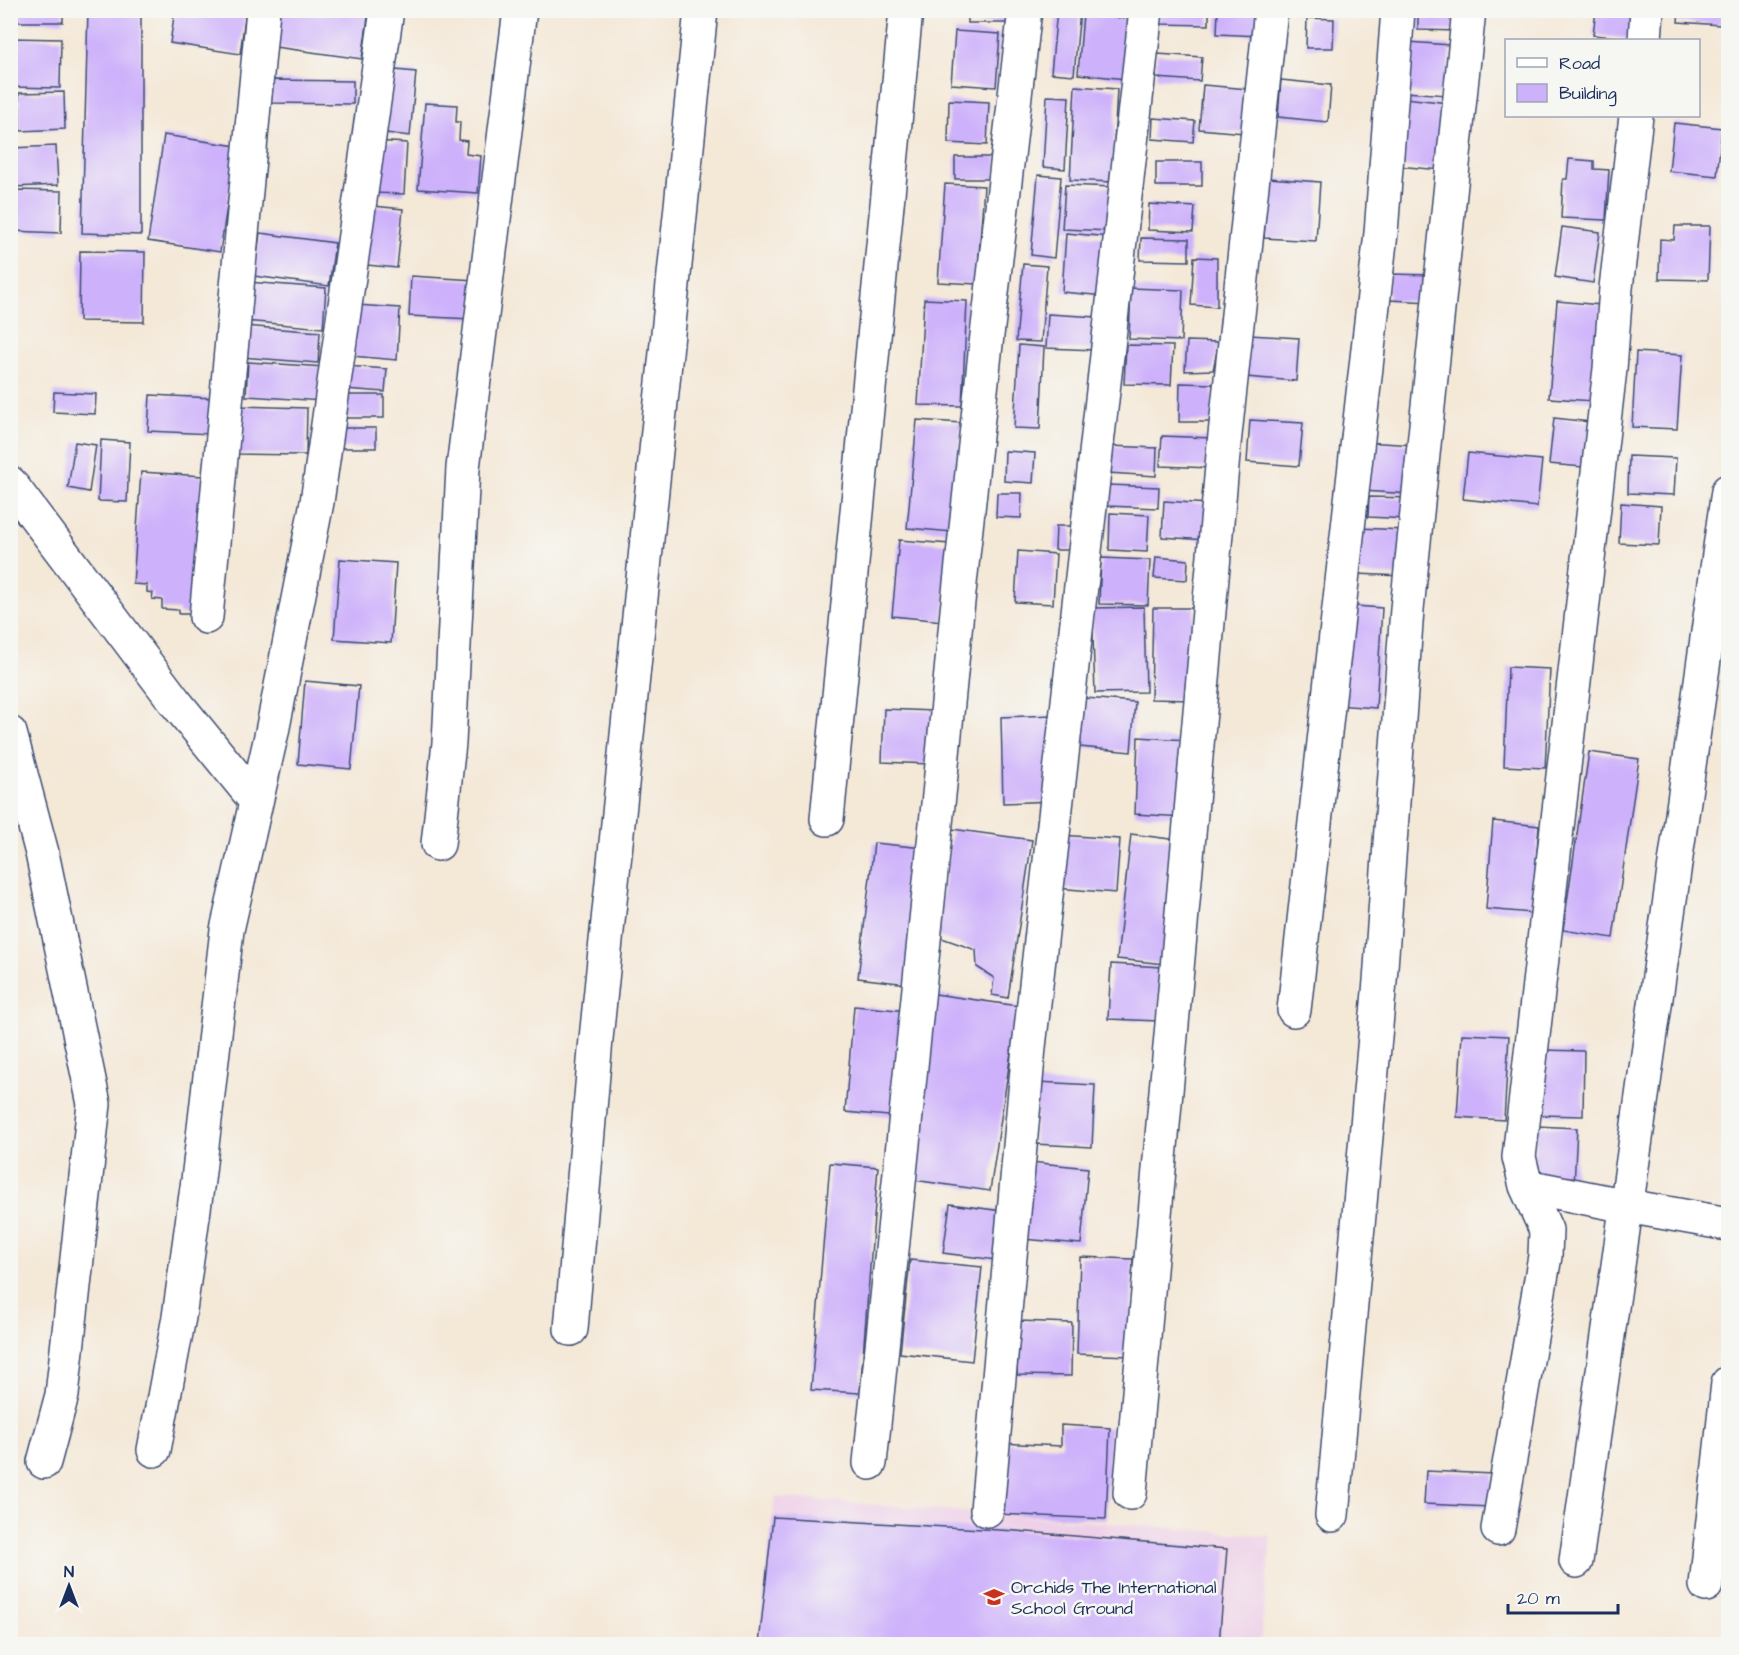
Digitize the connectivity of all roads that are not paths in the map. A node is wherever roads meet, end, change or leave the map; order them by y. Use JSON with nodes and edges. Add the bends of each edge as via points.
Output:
{"nodes":[{"id":1,"x":263,"y":10,"type":"edge"},
{"id":2,"x":387,"y":10,"type":"edge"},
{"id":3,"x":520,"y":10,"type":"edge"},
{"id":4,"x":701,"y":10,"type":"edge"},
{"id":5,"x":906,"y":10,"type":"edge"},
{"id":6,"x":1025,"y":10,"type":"edge"},
{"id":7,"x":1146,"y":10,"type":"edge"},
{"id":8,"x":1271,"y":10,"type":"edge"},
{"id":9,"x":1398,"y":10,"type":"edge"},
{"id":10,"x":1470,"y":10,"type":"edge"},
{"id":11,"x":1647,"y":10,"type":"edge"},
{"id":12,"x":1645,"y":39,"type":"edge"},
{"id":13,"x":1636,"y":117,"type":"edge"},
{"id":14,"x":10,"y":483,"type":"edge"},
{"id":15,"x":1728,"y":491,"type":"edge"},
{"id":16,"x":1721,"y":596,"type":"edge"},
{"id":17,"x":206,"y":617,"type":"dead end"},
{"id":18,"x":10,"y":733,"type":"edge"},
{"id":19,"x":256,"y":801,"type":"junction"},
{"id":20,"x":826,"y":819,"type":"dead end"},
{"id":21,"x":438,"y":844,"type":"dead end"},
{"id":22,"x":1294,"y":1010,"type":"dead end"},
{"id":23,"x":1526,"y":1186,"type":"junction"},
{"id":24,"x":1627,"y":1206,"type":"junction"},
{"id":25,"x":1728,"y":1224,"type":"edge"},
{"id":26,"x":570,"y":1329,"type":"dead end"},
{"id":27,"x":1728,"y":1383,"type":"edge"},
{"id":28,"x":154,"y":1450,"type":"dead end"},
{"id":29,"x":45,"y":1462,"type":"dead end"},
{"id":30,"x":870,"y":1463,"type":"dead end"},
{"id":31,"x":1130,"y":1493,"type":"dead end"},
{"id":32,"x":987,"y":1510,"type":"dead end"},
{"id":33,"x":1332,"y":1515,"type":"dead end"},
{"id":34,"x":1498,"y":1528,"type":"dead end"},
{"id":35,"x":1576,"y":1561,"type":"dead end"},
{"id":36,"x":1706,"y":1585,"type":"dead end"}],
"edges":[{"from":1,"to":17,"type":"street"},
{"from":2,"to":19,"type":"street","via":[[317,502]]},
{"from":3,"to":21,"type":"street","via":[[462,468],[449,744]]},
{"from":4,"to":26,"type":"street"},
{"from":5,"to":20,"type":"street"},
{"from":6,"to":30,"type":"street","via":[[957,611]]},
{"from":7,"to":32,"type":"street","via":[[1029,1047]]},
{"from":8,"to":31,"type":"street","via":[[1224,444]]},
{"from":9,"to":22,"type":"street","via":[[1381,233]]},
{"from":10,"to":33,"type":"street","via":[[1407,609],[1380,981]]},
{"from":11,"to":12,"type":"street"},
{"from":13,"to":23,"type":"street","via":[[1519,1157]]},
{"from":14,"to":19,"type":"street","via":[[176,703]]},
{"from":15,"to":16,"type":"street"},
{"from":16,"to":24,"type":"street"},
{"from":18,"to":29,"type":"street","via":[[42,853],[94,1104],[62,1395]]},
{"from":19,"to":28,"type":"street","via":[[227,930],[179,1317]]},
{"from":23,"to":24,"type":"street"},
{"from":23,"to":34,"type":"street","via":[[1546,1230],[1545,1256]]},
{"from":24,"to":25,"type":"street"},
{"from":24,"to":35,"type":"street"},
{"from":27,"to":36,"type":"street"}]}
